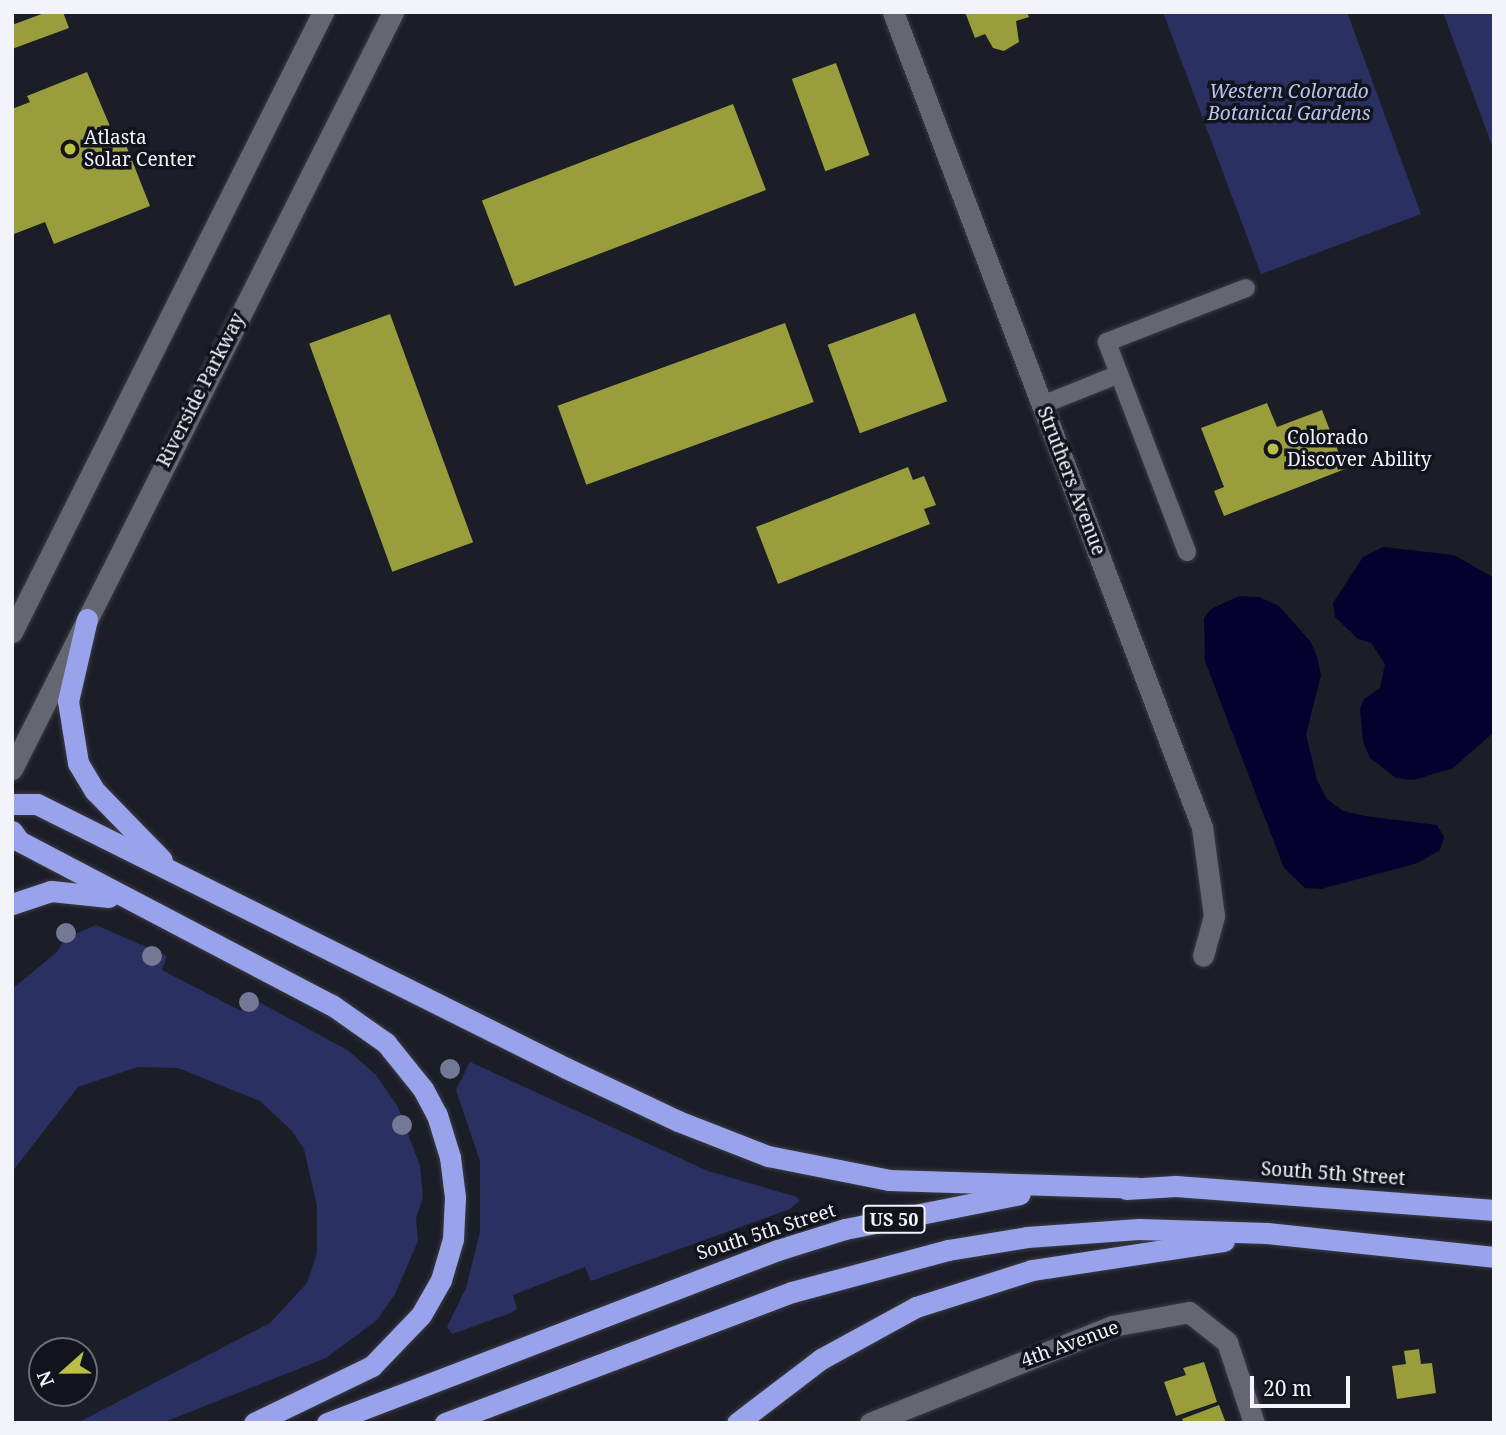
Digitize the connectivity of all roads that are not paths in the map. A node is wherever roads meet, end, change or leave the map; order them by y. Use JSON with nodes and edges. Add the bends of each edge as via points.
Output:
{"nodes":[{"id":1,"x":323,"y":12,"type":"edge"},
{"id":2,"x":393,"y":12,"type":"edge"},
{"id":3,"x":893,"y":12,"type":"edge"},
{"id":4,"x":1246,"y":288,"type":"dead end"},
{"id":5,"x":1119,"y":374,"type":"junction"},
{"id":6,"x":1042,"y":405,"type":"junction"},
{"id":7,"x":1186,"y":552,"type":"dead end"},
{"id":8,"x":87,"y":619,"type":"junction"},
{"id":9,"x":12,"y":632,"type":"edge"},
{"id":10,"x":12,"y":769,"type":"edge"},
{"id":11,"x":12,"y":804,"type":"edge"},
{"id":12,"x":12,"y":831,"type":"edge"},
{"id":13,"x":174,"y":872,"type":"junction"},
{"id":14,"x":135,"y":902,"type":"junction"},
{"id":15,"x":12,"y":904,"type":"edge"},
{"id":16,"x":1203,"y":956,"type":"dead end"},
{"id":17,"x":1137,"y":1188,"type":"junction"},
{"id":18,"x":1494,"y":1210,"type":"edge"},
{"id":19,"x":1267,"y":1233,"type":"junction"},
{"id":20,"x":1494,"y":1257,"type":"edge"},
{"id":21,"x":254,"y":1423,"type":"edge"},
{"id":22,"x":327,"y":1423,"type":"edge"},
{"id":23,"x":445,"y":1423,"type":"edge"},
{"id":24,"x":737,"y":1423,"type":"edge"},
{"id":25,"x":870,"y":1423,"type":"edge"},
{"id":26,"x":1254,"y":1423,"type":"edge"}],
"edges":[{"from":1,"to":9,"type":"main road"},
{"from":2,"to":8,"type":"main road","name":"Riverside Parkway"},
{"from":3,"to":6,"type":"main road","name":"Struthers Avenue"},
{"from":4,"to":5,"type":"lane","via":[[1107,342]]},
{"from":5,"to":6,"type":"lane"},
{"from":5,"to":7,"type":"lane"},
{"from":6,"to":16,"type":"main road","name":"Struthers Avenue","via":[[1202,827],[1214,916]]},
{"from":8,"to":10,"type":"main road","name":"Riverside Parkway"},
{"from":8,"to":13,"type":"highway","via":[[68,702],[78,763],[95,791]]},
{"from":11,"to":13,"type":"highway","via":[[37,804]]},
{"from":12,"to":14,"type":"highway","via":[[19,841]]},
{"from":13,"to":17,"type":"highway","via":[[566,1068],[678,1121],[768,1156],[889,1180]]},
{"from":14,"to":15,"type":"highway","via":[[76,890],[51,891]]},
{"from":14,"to":21,"type":"highway","via":[[332,1005],[386,1043],[423,1089],[450,1157],[456,1197],[453,1239],[441,1280],[421,1315],[372,1366]]},
{"from":17,"to":18,"type":"highway","name":"South 5th Street","number":"US 50","via":[[1273,1192]]},
{"from":17,"to":22,"type":"highway","name":"South 5th Street","number":"US 50","via":[[1011,1195],[845,1229],[696,1279]]},
{"from":19,"to":20,"type":"highway","number":"US 50"},
{"from":19,"to":23,"type":"highway","number":"US 50","via":[[1139,1229],[1027,1237],[948,1250],[792,1292]]},
{"from":19,"to":24,"type":"highway","via":[[1032,1270],[916,1307],[821,1359]]},
{"from":25,"to":26,"type":"main road","name":"4th Avenue","via":[[1112,1326],[1189,1312],[1227,1342]]}]}
